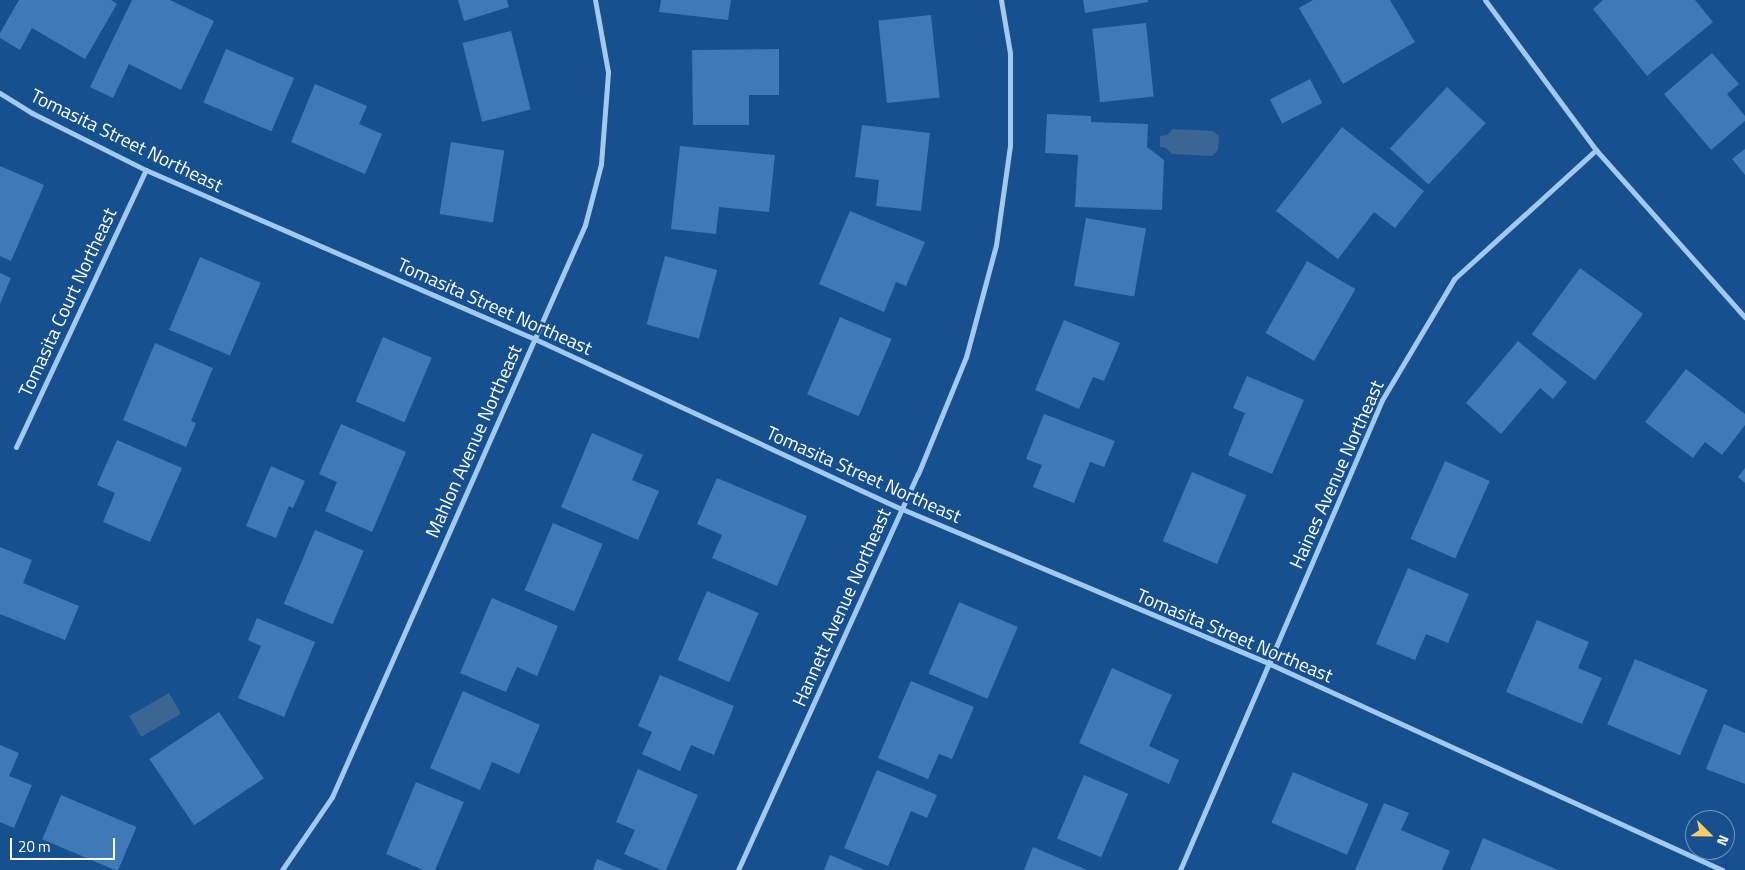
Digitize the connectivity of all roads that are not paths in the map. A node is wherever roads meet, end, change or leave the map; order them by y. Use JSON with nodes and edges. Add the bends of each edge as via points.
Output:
{"nodes":[{"id":1,"x":595,"y":0,"type":"edge"},
{"id":2,"x":1001,"y":0,"type":"edge"},
{"id":3,"x":1485,"y":0,"type":"edge"},
{"id":4,"x":0,"y":93,"type":"edge"},
{"id":5,"x":1596,"y":150,"type":"junction"},
{"id":6,"x":146,"y":170,"type":"junction"},
{"id":7,"x":1745,"y":317,"type":"edge"},
{"id":8,"x":534,"y":339,"type":"junction"},
{"id":9,"x":16,"y":447,"type":"dead end"},
{"id":10,"x":902,"y":509,"type":"junction"},
{"id":11,"x":1270,"y":664,"type":"junction"},
{"id":12,"x":282,"y":870,"type":"edge"},
{"id":13,"x":738,"y":870,"type":"edge"},
{"id":14,"x":1180,"y":870,"type":"edge"},
{"id":15,"x":1722,"y":870,"type":"edge"}],
"edges":[{"from":1,"to":8,"type":"street","name":"Mahlon Avenue Northeast","via":[[608,72],[601,164],[585,225]]},
{"from":2,"to":10,"type":"street","name":"Hannett Avenue Northeast","via":[[1010,53],[1010,146],[996,245],[966,356]]},
{"from":3,"to":5,"type":"street"},
{"from":4,"to":6,"type":"street","name":"Tomasita Street Northeast","via":[[32,113]]},
{"from":5,"to":7,"type":"street"},
{"from":5,"to":11,"type":"street","name":"Haines Avenue Northeast","via":[[1454,279],[1382,400]]},
{"from":6,"to":8,"type":"street","name":"Tomasita Street Northeast"},
{"from":6,"to":9,"type":"street","name":"Tomasita Court Northeast"},
{"from":8,"to":10,"type":"street","name":"Tomasita Street Northeast"},
{"from":8,"to":12,"type":"street","name":"Mahlon Avenue Northeast","via":[[332,797]]},
{"from":10,"to":11,"type":"street","name":"Tomasita Street Northeast"},
{"from":10,"to":13,"type":"street","name":"Hannett Avenue Northeast"},
{"from":11,"to":14,"type":"street","name":"Haines Avenue Northeast"},
{"from":11,"to":15,"type":"street","name":"Tomasita Street Northeast"}]}
